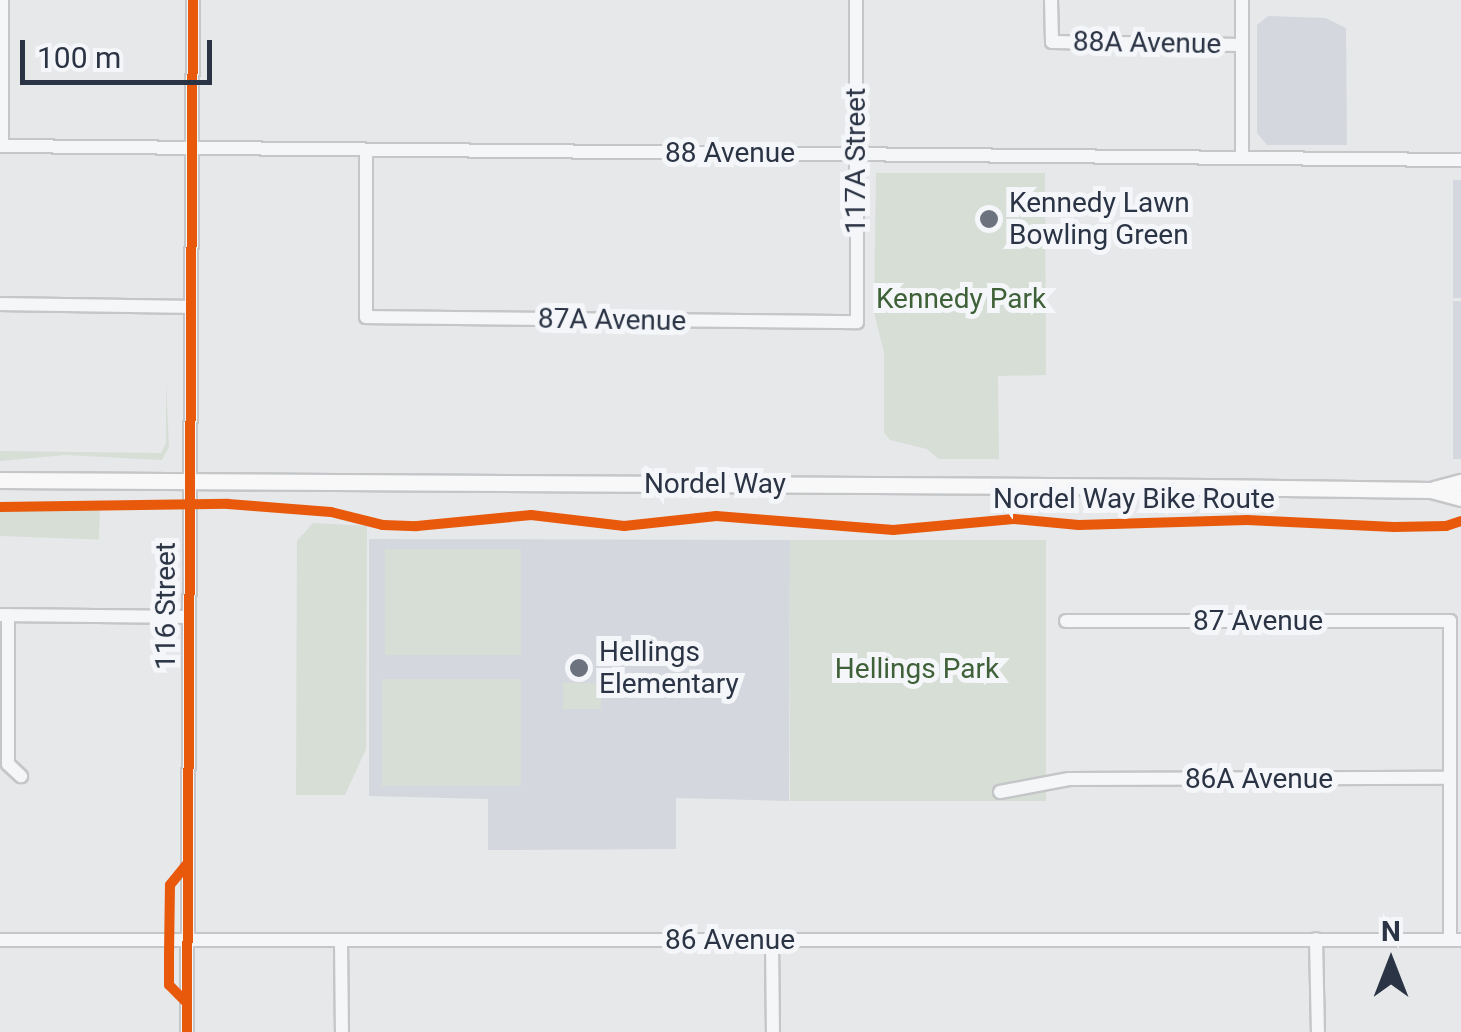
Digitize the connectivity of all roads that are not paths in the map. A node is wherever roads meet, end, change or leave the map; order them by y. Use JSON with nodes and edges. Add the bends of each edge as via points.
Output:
{"nodes":[{"id":1,"x":2,"y":0,"type":"edge"},
{"id":2,"x":193,"y":0,"type":"edge"},
{"id":3,"x":856,"y":0,"type":"edge"},
{"id":4,"x":1051,"y":0,"type":"edge"},
{"id":5,"x":1242,"y":0,"type":"edge"},
{"id":6,"x":1242,"y":45,"type":"junction"},
{"id":7,"x":1,"y":146,"type":"edge"},
{"id":8,"x":191,"y":147,"type":"junction"},
{"id":9,"x":366,"y":150,"type":"junction"},
{"id":10,"x":855,"y":154,"type":"junction"},
{"id":11,"x":1242,"y":158,"type":"junction"},
{"id":12,"x":1461,"y":160,"type":"edge"},
{"id":13,"x":0,"y":304,"type":"edge"},
{"id":14,"x":190,"y":306,"type":"junction"},
{"id":15,"x":857,"y":322,"type":"joint"},
{"id":16,"x":0,"y":480,"type":"edge"},
{"id":17,"x":188,"y":482,"type":"junction"},
{"id":18,"x":1461,"y":482,"type":"edge"},
{"id":19,"x":1431,"y":490,"type":"junction"},
{"id":20,"x":1461,"y":498,"type":"edge"},
{"id":21,"x":4,"y":615,"type":"edge"},
{"id":22,"x":188,"y":617,"type":"junction"},
{"id":23,"x":1066,"y":620,"type":"dead end"},
{"id":24,"x":4,"y":767,"type":"edge"},
{"id":25,"x":21,"y":776,"type":"dead end"},
{"id":26,"x":1450,"y":778,"type":"junction"},
{"id":27,"x":1000,"y":792,"type":"dead end"},
{"id":28,"x":0,"y":940,"type":"edge"},
{"id":29,"x":772,"y":940,"type":"junction"},
{"id":30,"x":1316,"y":940,"type":"junction"},
{"id":31,"x":1456,"y":940,"type":"edge"},
{"id":32,"x":341,"y":941,"type":"junction"},
{"id":33,"x":188,"y":943,"type":"junction"},
{"id":34,"x":188,"y":1032,"type":"edge"},
{"id":35,"x":342,"y":1032,"type":"edge"},
{"id":36,"x":772,"y":1032,"type":"edge"},
{"id":37,"x":1318,"y":1032,"type":"edge"}],
"edges":[{"from":1,"to":7,"type":"street"},
{"from":2,"to":8,"type":"street","name":"116 Street"},
{"from":3,"to":10,"type":"street","name":"117A Street"},
{"from":4,"to":6,"type":"street","name":"88A Avenue","via":[[1052,42]]},
{"from":5,"to":6,"type":"street"},
{"from":6,"to":11,"type":"street"},
{"from":7,"to":8,"type":"street","name":"88 Avenue"},
{"from":8,"to":9,"type":"street","name":"88 Avenue"},
{"from":8,"to":14,"type":"street","name":"116 Street"},
{"from":9,"to":10,"type":"street","name":"88 Avenue"},
{"from":9,"to":15,"type":"street","name":"87A Avenue","via":[[366,317]]},
{"from":10,"to":11,"type":"street","name":"88 Avenue"},
{"from":10,"to":15,"type":"street","name":"117A Street"},
{"from":11,"to":12,"type":"street","name":"88 Avenue"},
{"from":13,"to":14,"type":"street"},
{"from":14,"to":17,"type":"street","name":"116 Street"},
{"from":16,"to":17,"type":"main road","name":"Nordel Way"},
{"from":17,"to":19,"type":"main road","name":"Nordel Way"},
{"from":17,"to":22,"type":"street","name":"116 Street"},
{"from":18,"to":19,"type":"main road","name":"Nordel Way"},
{"from":19,"to":20,"type":"main road","name":"Nordel Way"},
{"from":21,"to":22,"type":"street"},
{"from":21,"to":24,"type":"street"},
{"from":22,"to":33,"type":"street","name":"116 Street"},
{"from":23,"to":26,"type":"street","name":"87 Avenue","via":[[1450,622]]},
{"from":24,"to":25,"type":"street"},
{"from":26,"to":27,"type":"street","name":"86A Avenue","via":[[1068,779]]},
{"from":26,"to":31,"type":"street"},
{"from":28,"to":33,"type":"street","name":"86 Avenue"},
{"from":29,"to":30,"type":"street","name":"86 Avenue"},
{"from":29,"to":32,"type":"street","name":"86 Avenue"},
{"from":29,"to":36,"type":"street"},
{"from":30,"to":31,"type":"street","name":"86 Avenue"},
{"from":30,"to":37,"type":"street"},
{"from":32,"to":33,"type":"street","name":"86 Avenue"},
{"from":32,"to":35,"type":"street"},
{"from":33,"to":34,"type":"street","name":"116 Street"}]}
